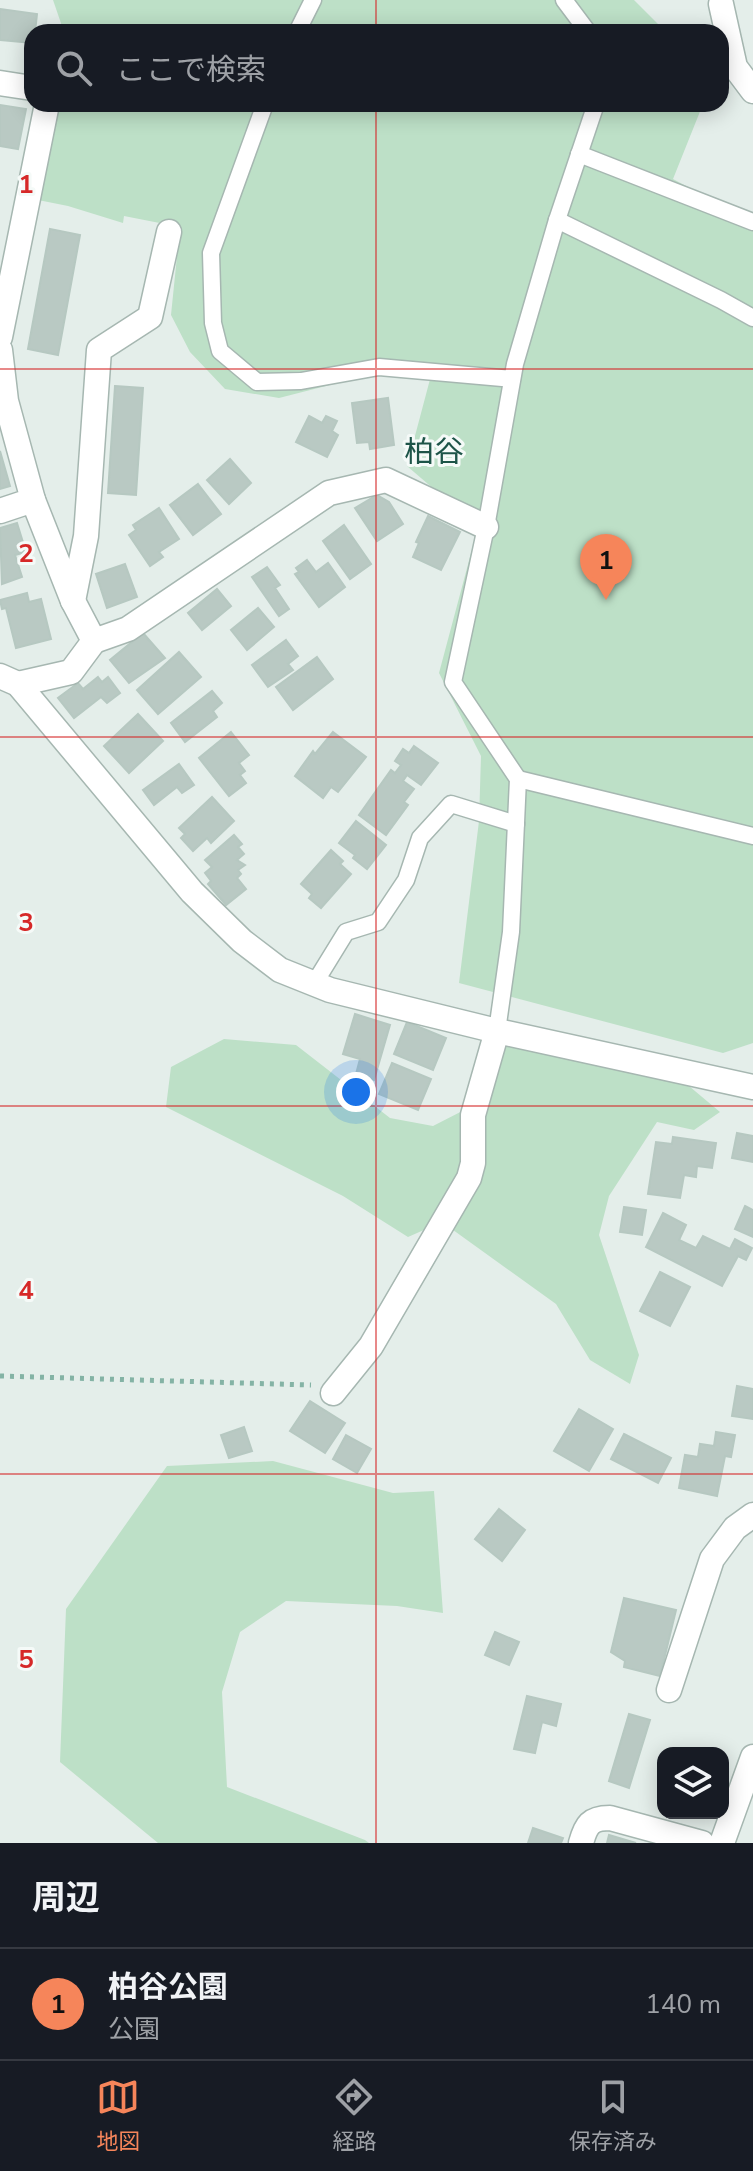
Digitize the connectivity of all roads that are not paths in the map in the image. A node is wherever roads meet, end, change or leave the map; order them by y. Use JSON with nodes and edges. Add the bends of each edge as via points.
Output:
{"nodes":[{"id":1,"x":313,"y":0,"type":"edge"},
{"id":2,"x":564,"y":0,"type":"edge"},
{"id":3,"x":721,"y":4,"type":"dead end"},
{"id":4,"x":301,"y":24,"type":"edge"},
{"id":5,"x":582,"y":24,"type":"edge"},
{"id":6,"x":725,"y":24,"type":"edge"},
{"id":7,"x":729,"y":40,"type":"edge"},
{"id":8,"x":0,"y":83,"type":"edge"},
{"id":9,"x":24,"y":87,"type":"edge"},
{"id":10,"x":753,"y":91,"type":"edge"},
{"id":11,"x":45,"y":112,"type":"edge"},
{"id":12,"x":262,"y":112,"type":"edge"},
{"id":13,"x":593,"y":112,"type":"edge"},
{"id":14,"x":579,"y":154,"type":"junction"},
{"id":15,"x":557,"y":220,"type":"junction"},
{"id":16,"x":753,"y":222,"type":"edge"},
{"id":17,"x":169,"y":232,"type":"dead end"},
{"id":18,"x":9,"y":241,"type":"edge"},
{"id":19,"x":753,"y":318,"type":"edge"},
{"id":20,"x":0,"y":337,"type":"edge"},
{"id":21,"x":0,"y":350,"type":"edge"},
{"id":22,"x":512,"y":379,"type":"junction"},
{"id":23,"x":33,"y":500,"type":"junction"},
{"id":24,"x":0,"y":511,"type":"edge"},
{"id":25,"x":486,"y":527,"type":"junction"},
{"id":26,"x":73,"y":601,"type":"junction"},
{"id":27,"x":94,"y":641,"type":"junction"},
{"id":28,"x":9,"y":680,"type":"edge"},
{"id":29,"x":518,"y":779,"type":"junction"},
{"id":30,"x":516,"y":824,"type":"junction"},
{"id":31,"x":753,"y":836,"type":"edge"},
{"id":32,"x":314,"y":984,"type":"junction"},
{"id":33,"x":497,"y":1031,"type":"junction"},
{"id":34,"x":753,"y":1087,"type":"edge"},
{"id":35,"x":333,"y":1393,"type":"road end"},
{"id":36,"x":753,"y":1515,"type":"edge"},
{"id":37,"x":669,"y":1690,"type":"dead end"},
{"id":38,"x":753,"y":1757,"type":"edge"},
{"id":39,"x":581,"y":1843,"type":"edge"},
{"id":40,"x":702,"y":1843,"type":"edge"},
{"id":41,"x":722,"y":1843,"type":"edge"}],
"edges":[{"from":1,"to":4,"type":"lane"},
{"from":2,"to":5,"type":"lane"},
{"from":3,"to":6,"type":"street"},
{"from":7,"to":10,"type":"street","via":[[735,67]]},
{"from":8,"to":9,"type":"street"},
{"from":11,"to":18,"type":"street"},
{"from":12,"to":22,"type":"lane","via":[[211,253],[213,323],[220,351],[257,382],[301,381],[379,367]]},
{"from":13,"to":14,"type":"lane"},
{"from":14,"to":15,"type":"lane"},
{"from":14,"to":16,"type":"lane"},
{"from":15,"to":19,"type":"lane"},
{"from":15,"to":22,"type":"lane"},
{"from":17,"to":26,"type":"street","via":[[150,317],[99,350],[86,536]]},
{"from":18,"to":20,"type":"street"},
{"from":21,"to":23,"type":"street","via":[[6,401]]},
{"from":22,"to":25,"type":"lane"},
{"from":23,"to":24,"type":"street"},
{"from":23,"to":26,"type":"street"},
{"from":25,"to":27,"type":"street","via":[[386,480],[329,493],[128,629]]},
{"from":25,"to":29,"type":"lane","via":[[453,682]]},
{"from":26,"to":27,"type":"street"},
{"from":27,"to":28,"type":"street","via":[[71,672]]},
{"from":28,"to":32,"type":"street","via":[[192,892],[280,970]]},
{"from":29,"to":30,"type":"lane"},
{"from":29,"to":31,"type":"lane"},
{"from":30,"to":32,"type":"lane","via":[[451,804],[420,838],[406,880],[378,922],[346,932]]},
{"from":30,"to":33,"type":"lane","via":[[511,932]]},
{"from":32,"to":33,"type":"street"},
{"from":33,"to":34,"type":"street"},
{"from":33,"to":35,"type":"street","via":[[473,1115],[469,1178],[371,1346]]},
{"from":36,"to":37,"type":"street","via":[[735,1528],[712,1559]]},
{"from":38,"to":41,"type":"street"},
{"from":39,"to":40,"type":"street","via":[[591,1821],[610,1818]]}]}
